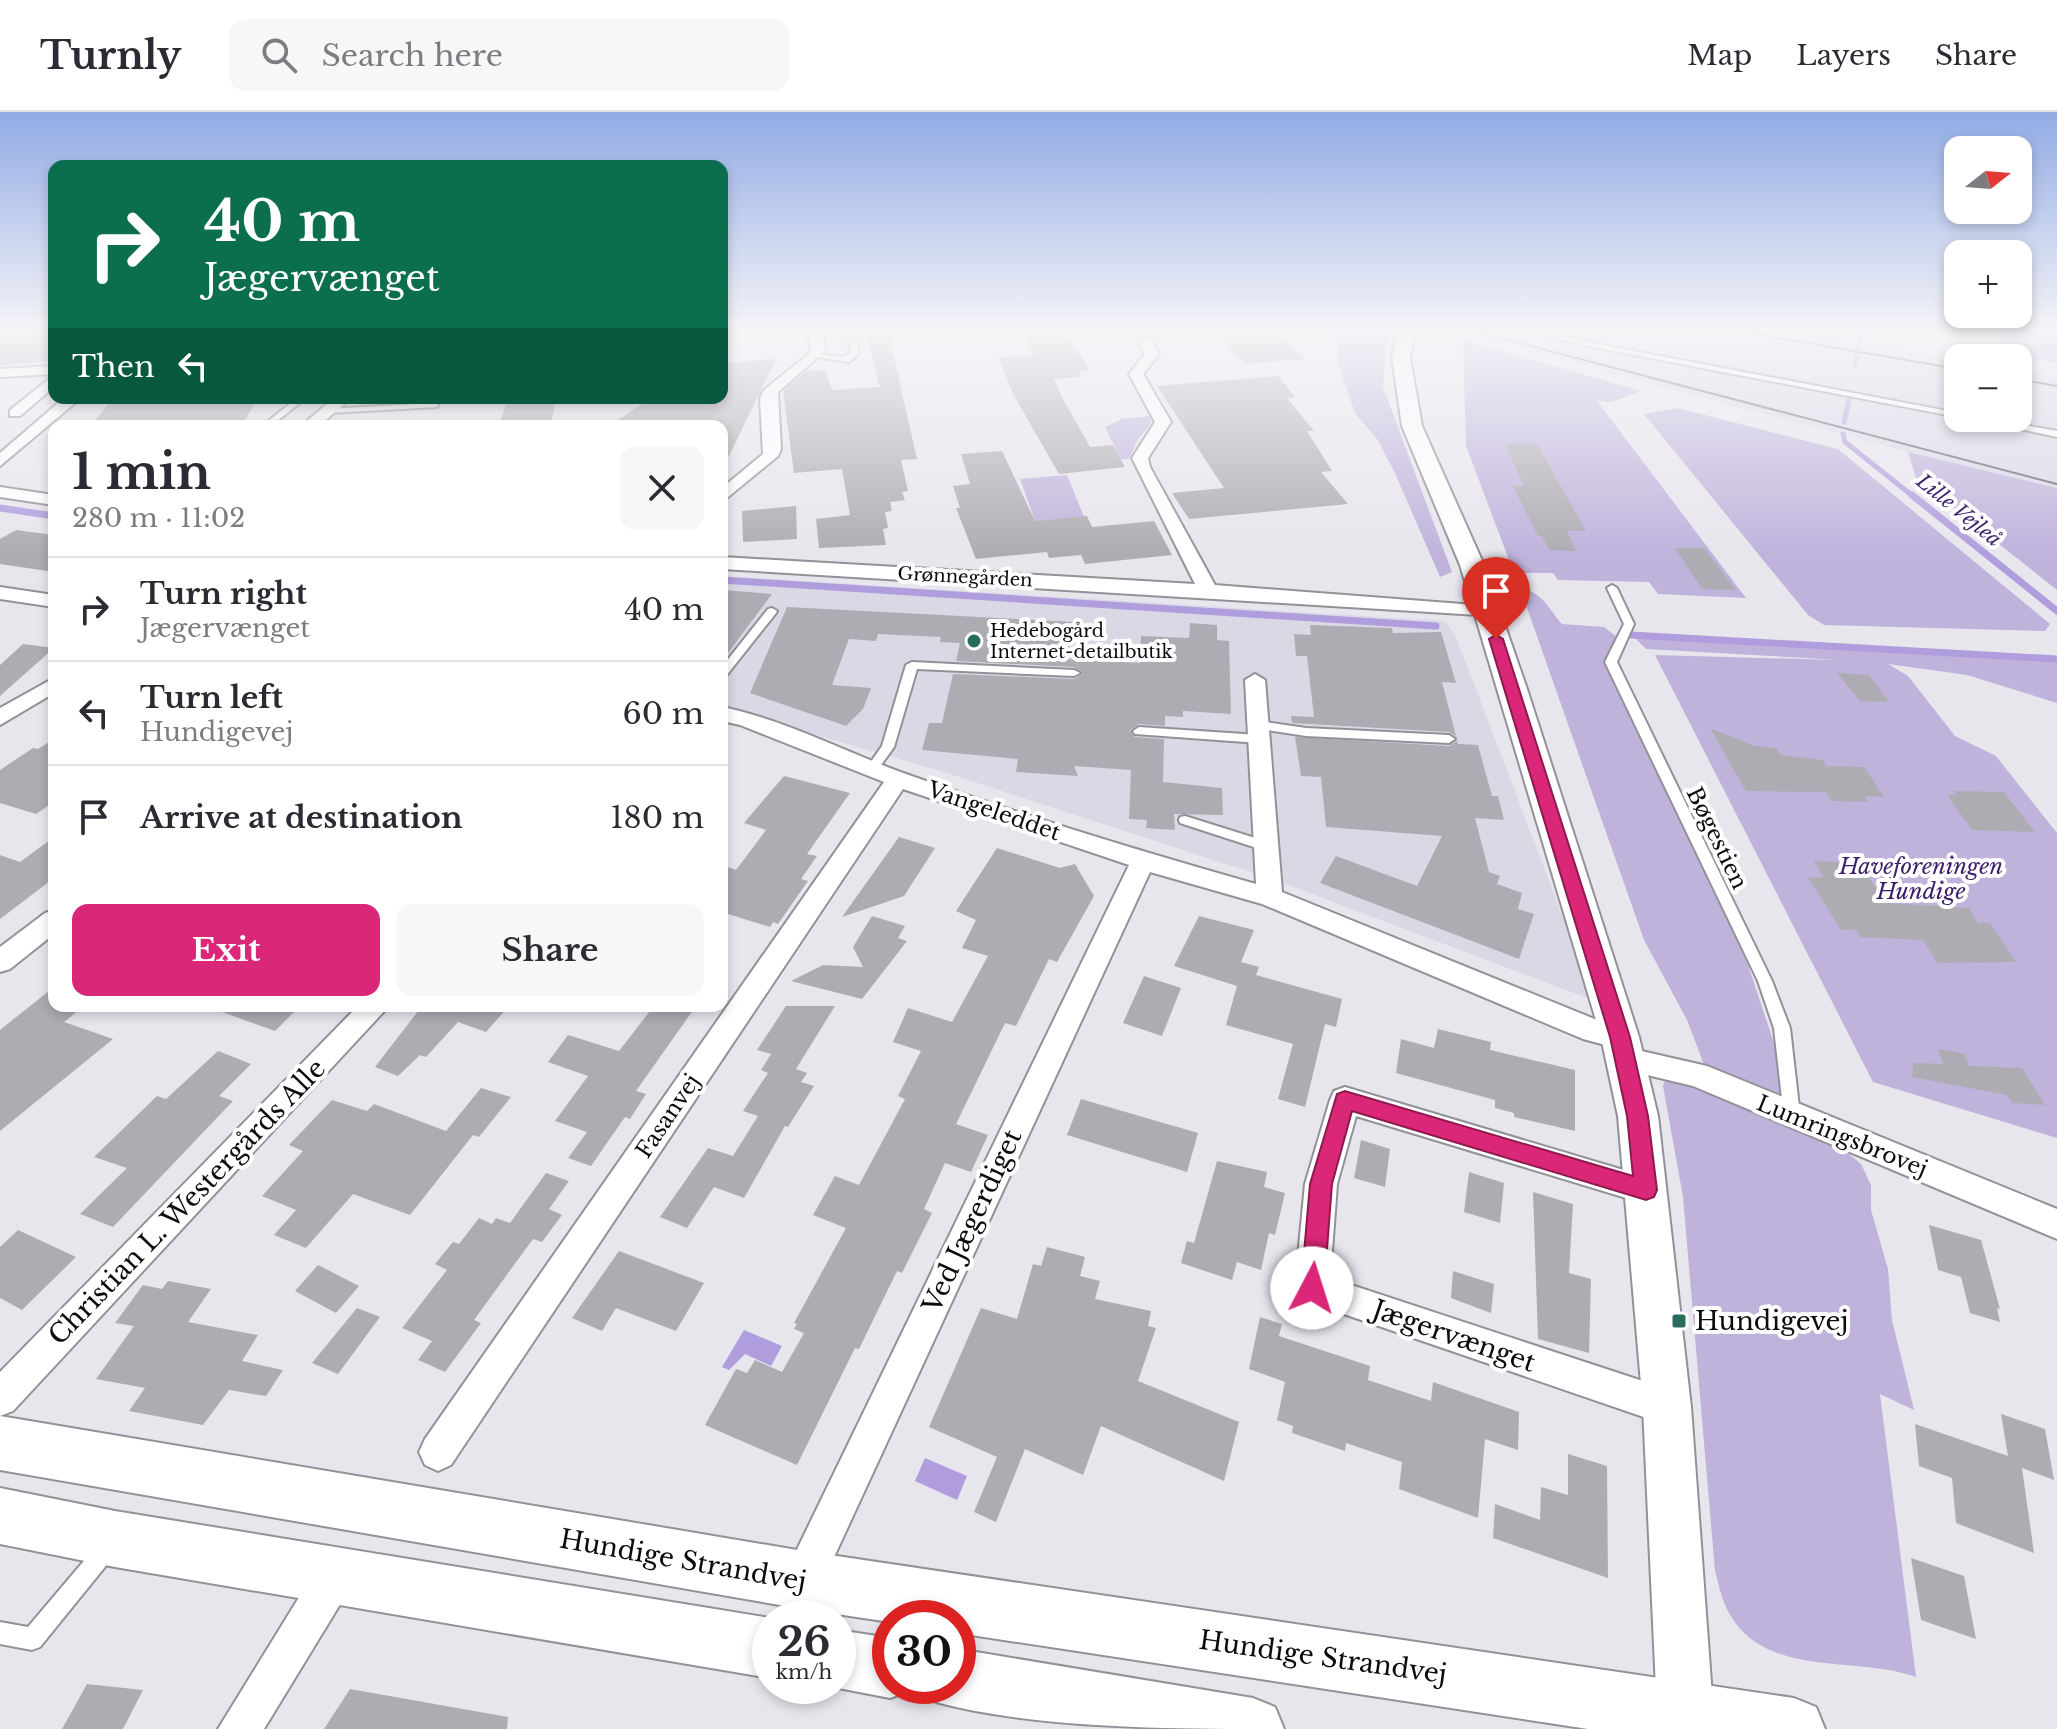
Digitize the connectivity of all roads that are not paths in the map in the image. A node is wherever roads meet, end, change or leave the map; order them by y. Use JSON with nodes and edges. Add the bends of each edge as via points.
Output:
{"nodes":[{"id":1,"x":25,"y":404,"type":"edge"},
{"id":2,"x":66,"y":404,"type":"edge"},
{"id":3,"x":294,"y":404,"type":"edge"},
{"id":4,"x":336,"y":404,"type":"edge"},
{"id":5,"x":769,"y":404,"type":"edge"},
{"id":6,"x":1153,"y":404,"type":"edge"},
{"id":7,"x":1407,"y":404,"type":"edge"},
{"id":8,"x":1903,"y":404,"type":"edge"},
{"id":9,"x":434,"y":405,"type":"dead end"},
{"id":10,"x":329,"y":411,"type":"junction"},
{"id":11,"x":1944,"y":412,"type":"edge"},
{"id":12,"x":15,"y":413,"type":"dead end"},
{"id":13,"x":274,"y":420,"type":"edge"},
{"id":14,"x":317,"y":420,"type":"edge"},
{"id":15,"x":2032,"y":429,"type":"edge"},
{"id":16,"x":2057,"y":434,"type":"edge"},
{"id":17,"x":0,"y":461,"type":"edge"},
{"id":18,"x":728,"y":491,"type":"edge"},
{"id":19,"x":0,"y":492,"type":"edge"},
{"id":20,"x":48,"y":499,"type":"edge"},
{"id":21,"x":728,"y":563,"type":"edge"},
{"id":22,"x":1612,"y":588,"type":"dead end"},
{"id":23,"x":1208,"y":590,"type":"junction"},
{"id":24,"x":0,"y":593,"type":"edge"},
{"id":25,"x":48,"y":600,"type":"edge"},
{"id":26,"x":772,"y":611,"type":"dead end"},
{"id":27,"x":1488,"y":612,"type":"junction"},
{"id":28,"x":728,"y":666,"type":"edge"},
{"id":29,"x":1074,"y":673,"type":"dead end"},
{"id":30,"x":1255,"y":680,"type":"dead end"},
{"id":31,"x":48,"y":688,"type":"edge"},
{"id":32,"x":728,"y":715,"type":"edge"},
{"id":33,"x":0,"y":718,"type":"edge"},
{"id":34,"x":1139,"y":731,"type":"dead end"},
{"id":35,"x":1259,"y":732,"type":"junction"},
{"id":36,"x":1449,"y":739,"type":"dead end"},
{"id":37,"x":885,"y":774,"type":"junction"},
{"id":38,"x":1185,"y":820,"type":"dead end"},
{"id":39,"x":1266,"y":846,"type":"junction"},
{"id":40,"x":1143,"y":861,"type":"junction"},
{"id":41,"x":1270,"y":897,"type":"junction"},
{"id":42,"x":48,"y":925,"type":"edge"},
{"id":43,"x":0,"y":962,"type":"edge"},
{"id":44,"x":369,"y":1012,"type":"edge"},
{"id":45,"x":1622,"y":1048,"type":"junction"},
{"id":46,"x":1792,"y":1117,"type":"junction"},
{"id":47,"x":1646,"y":1190,"type":"junction"},
{"id":48,"x":2057,"y":1224,"type":"edge"},
{"id":49,"x":0,"y":1398,"type":"edge"},
{"id":50,"x":1667,"y":1407,"type":"junction"},
{"id":51,"x":0,"y":1443,"type":"edge"},
{"id":52,"x":438,"y":1452,"type":"dead end"},
{"id":53,"x":0,"y":1516,"type":"edge"},
{"id":54,"x":115,"y":1539,"type":"junction"},
{"id":55,"x":336,"y":1574,"type":"junction"},
{"id":56,"x":803,"y":1580,"type":"junction"},
{"id":57,"x":0,"y":1633,"type":"edge"},
{"id":58,"x":752,"y":1645,"type":"edge"},
{"id":59,"x":976,"y":1683,"type":"edge"},
{"id":60,"x":1686,"y":1720,"type":"edge"},
{"id":61,"x":239,"y":1729,"type":"edge"},
{"id":62,"x":1253,"y":1729,"type":"edge"},
{"id":63,"x":1794,"y":1729,"type":"edge"}],
"edges":[{"from":1,"to":12,"type":"street"},
{"from":2,"to":17,"type":"street"},
{"from":3,"to":13,"type":"lane"},
{"from":4,"to":10,"type":"street"},
{"from":5,"to":18,"type":"street","via":[[773,449]]},
{"from":6,"to":23,"type":"street","via":[[1163,422],[1140,458],[1142,467]]},
{"from":7,"to":27,"type":"street"},
{"from":8,"to":11,"type":"lane"},
{"from":9,"to":10,"type":"lane"},
{"from":10,"to":14,"type":"street"},
{"from":15,"to":16,"type":"lane"},
{"from":19,"to":20,"type":"street"},
{"from":21,"to":23,"type":"street","name":"Grønnegården"},
{"from":22,"to":46,"type":"lane","name":"Bøgestien","via":[[1629,624],[1611,662],[1765,981],[1782,1028]]},
{"from":23,"to":27,"type":"street","name":"Grønnegården"},
{"from":24,"to":25,"type":"street"},
{"from":26,"to":28,"type":"lane"},
{"from":27,"to":45,"type":"street"},
{"from":29,"to":37,"type":"lane","via":[[912,665]]},
{"from":30,"to":35,"type":"street"},
{"from":31,"to":33,"type":"street"},
{"from":32,"to":37,"type":"street","name":"Vangeleddet"},
{"from":34,"to":35,"type":"lane"},
{"from":35,"to":36,"type":"lane"},
{"from":35,"to":39,"type":"street"},
{"from":37,"to":40,"type":"street","name":"Vangeleddet"},
{"from":37,"to":52,"type":"street","name":"Fasanvej"},
{"from":38,"to":39,"type":"lane"},
{"from":39,"to":41,"type":"street"},
{"from":40,"to":41,"type":"street","name":"Vangeleddet"},
{"from":40,"to":56,"type":"street","name":"Ved Jægerdiget"},
{"from":41,"to":45,"type":"street","name":"Vangeleddet","via":[[1593,1031]]},
{"from":42,"to":43,"type":"street"},
{"from":44,"to":49,"type":"street","name":"Christian L. Westergårds Alle"},
{"from":45,"to":46,"type":"street","name":"Lumringsbrovej"},
{"from":45,"to":47,"type":"street","via":[[1638,1116]]},
{"from":46,"to":48,"type":"street","name":"Lumringsbrovej"},
{"from":47,"to":50,"type":"street"},
{"from":47,"to":50,"type":"street","name":"Jægervænget","via":[[1345,1100],[1321,1184],[1312,1288]]},
{"from":50,"to":60,"type":"street"},
{"from":51,"to":56,"type":"main road","name":"Hundige Strandvej"},
{"from":53,"to":54,"type":"main road"},
{"from":54,"to":55,"type":"main road"},
{"from":54,"to":57,"type":"lane","via":[[32,1639]]},
{"from":55,"to":58,"type":"main road"},
{"from":55,"to":61,"type":"street"},
{"from":56,"to":60,"type":"main road","name":"Hundige Strandvej"},
{"from":59,"to":62,"type":"main road"},
{"from":60,"to":63,"type":"main road","name":"Hundige Strandvej"}]}
